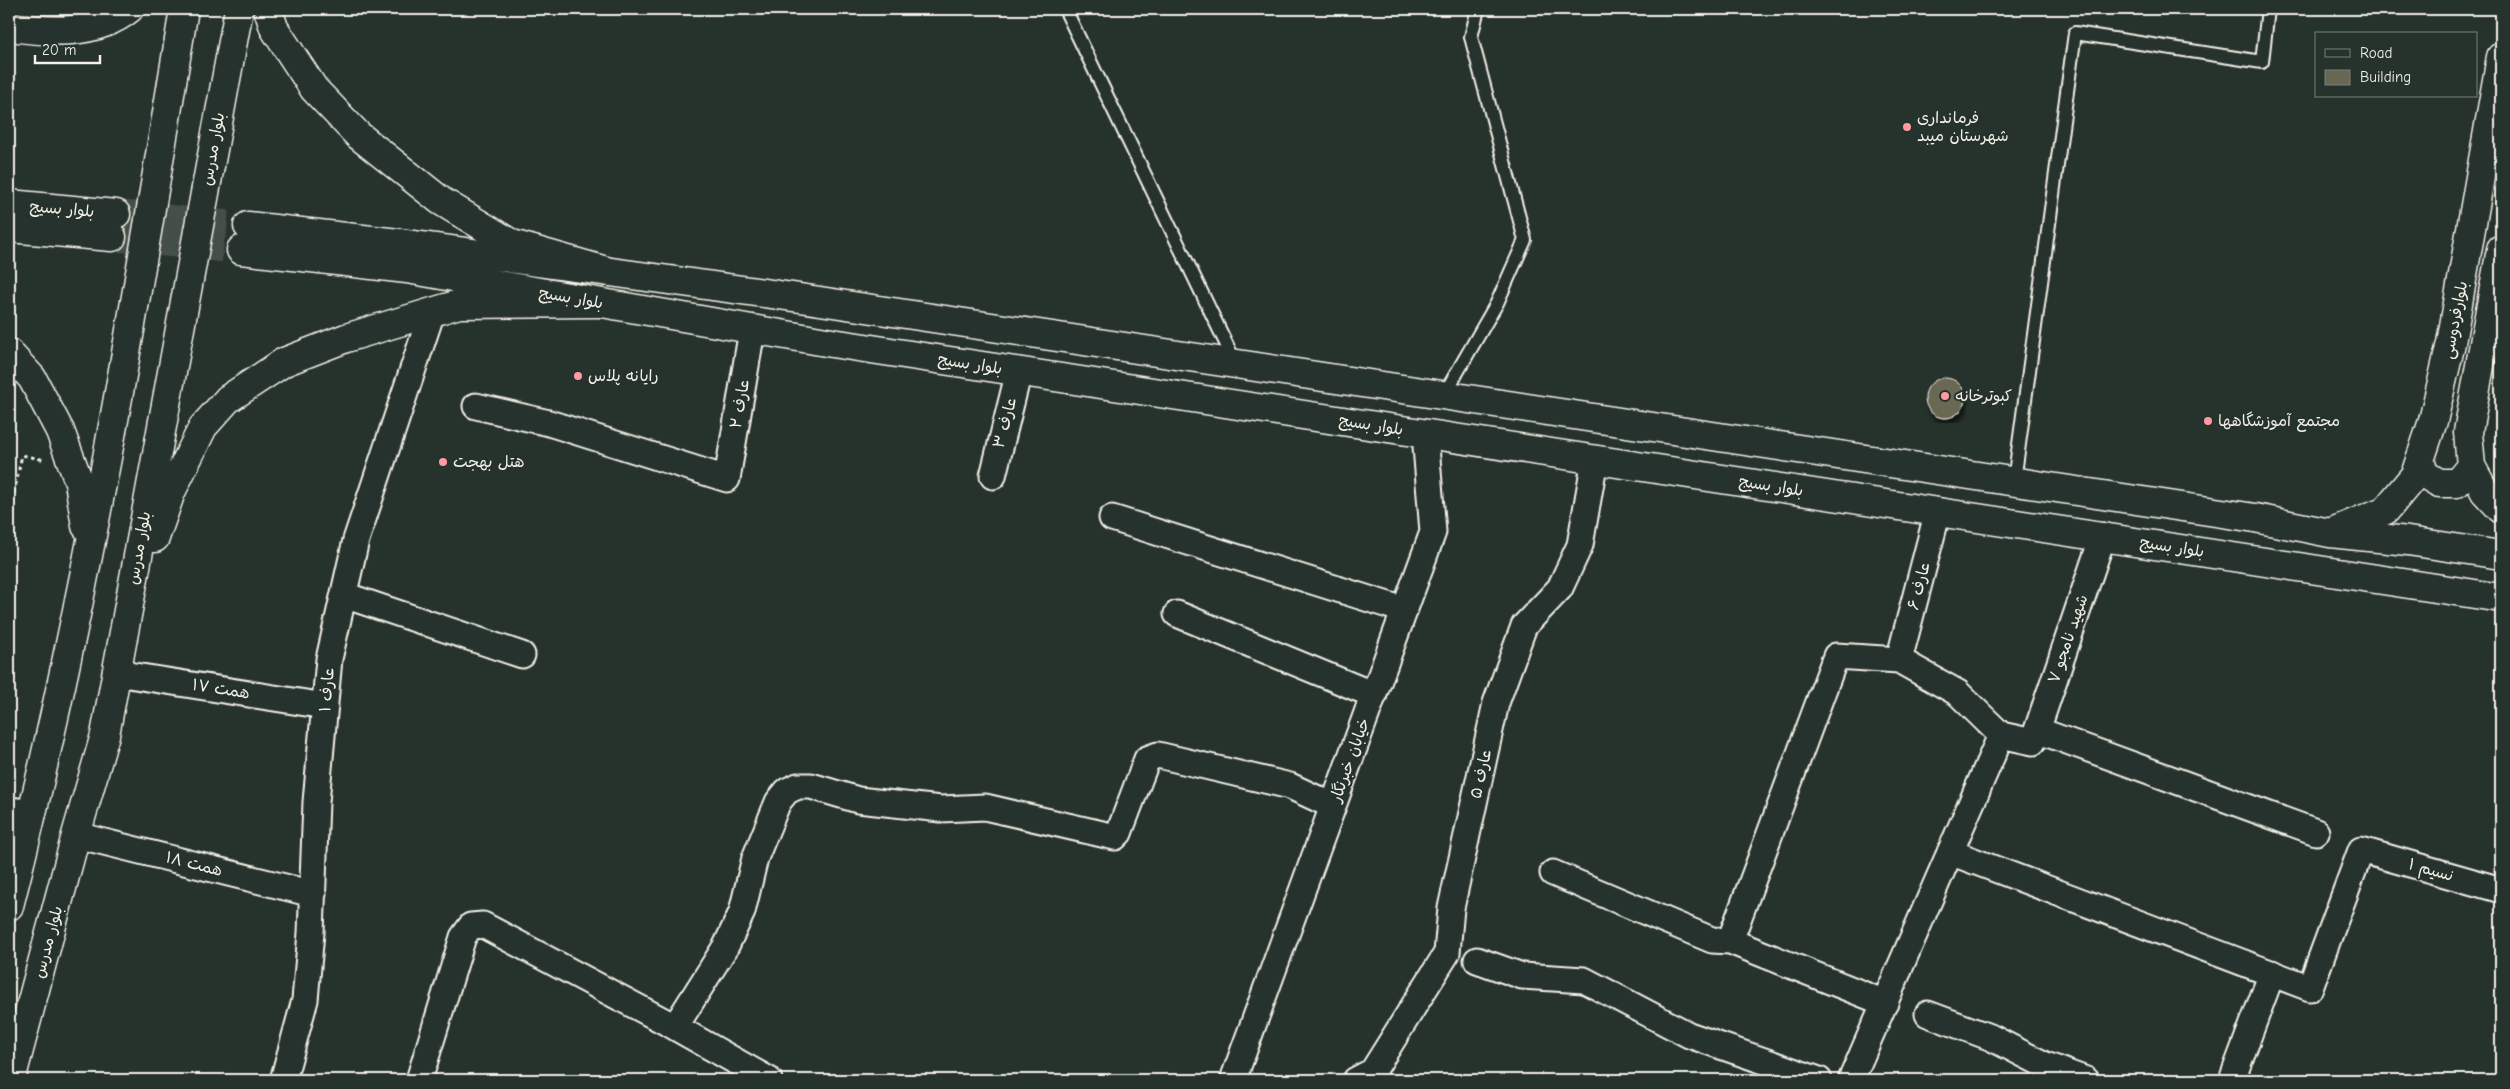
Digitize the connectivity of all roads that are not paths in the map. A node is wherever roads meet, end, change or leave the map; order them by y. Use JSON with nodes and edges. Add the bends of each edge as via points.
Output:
{"nodes":[{"id":1,"x":129,"y":9,"type":"edge"},
{"id":2,"x":184,"y":9,"type":"edge"},
{"id":3,"x":238,"y":9,"type":"edge"},
{"id":4,"x":268,"y":9,"type":"edge"},
{"id":5,"x":1065,"y":9,"type":"edge"},
{"id":6,"x":1478,"y":9,"type":"edge"},
{"id":7,"x":2268,"y":9,"type":"edge"},
{"id":8,"x":9,"y":27,"type":"edge"},
{"id":9,"x":2501,"y":57,"type":"edge"},
{"id":10,"x":9,"y":204,"type":"edge"},
{"id":11,"x":9,"y":228,"type":"edge"},
{"id":12,"x":2501,"y":249,"type":"edge"},
{"id":13,"x":606,"y":271,"type":"junction"},
{"id":14,"x":600,"y":303,"type":"junction"},
{"id":15,"x":432,"y":312,"type":"junction"},
{"id":16,"x":926,"y":316,"type":"junction"},
{"id":17,"x":752,"y":330,"type":"junction"},
{"id":18,"x":9,"y":353,"type":"edge"},
{"id":19,"x":920,"y":356,"type":"junction"},
{"id":20,"x":1235,"y":362,"type":"junction"},
{"id":21,"x":1019,"y":371,"type":"junction"},
{"id":22,"x":1444,"y":395,"type":"junction"},
{"id":23,"x":476,"y":406,"type":"dead end"},
{"id":24,"x":1425,"y":434,"type":"junction"},
{"id":25,"x":1595,"y":459,"type":"junction"},
{"id":26,"x":2420,"y":459,"type":"junction"},
{"id":27,"x":2472,"y":466,"type":"junction"},
{"id":28,"x":993,"y":476,"type":"dead end"},
{"id":29,"x":2014,"y":481,"type":"junction"},
{"id":30,"x":2501,"y":509,"type":"edge"},
{"id":31,"x":1938,"y":511,"type":"junction"},
{"id":32,"x":1112,"y":518,"type":"dead end"},
{"id":33,"x":2330,"y":533,"type":"junction"},
{"id":34,"x":2103,"y":536,"type":"junction"},
{"id":35,"x":89,"y":547,"type":"junction"},
{"id":36,"x":2501,"y":555,"type":"edge"},
{"id":37,"x":344,"y":595,"type":"junction"},
{"id":38,"x":2501,"y":598,"type":"edge"},
{"id":39,"x":1404,"y":610,"type":"junction"},
{"id":40,"x":1177,"y":614,"type":"dead end"},
{"id":41,"x":125,"y":624,"type":"junction"},
{"id":42,"x":522,"y":655,"type":"dead end"},
{"id":43,"x":1899,"y":660,"type":"junction"},
{"id":44,"x":116,"y":673,"type":"junction"},
{"id":45,"x":1374,"y":694,"type":"junction"},
{"id":46,"x":325,"y":706,"type":"junction"},
{"id":47,"x":2001,"y":735,"type":"junction"},
{"id":48,"x":2035,"y":736,"type":"junction"},
{"id":49,"x":1333,"y":806,"type":"junction"},
{"id":50,"x":21,"y":812,"type":"edge"},
{"id":51,"x":2316,"y":832,"type":"dead end"},
{"id":52,"x":76,"y":835,"type":"junction"},
{"id":53,"x":1950,"y":852,"type":"junction"},
{"id":54,"x":1553,"y":873,"type":"dead end"},
{"id":55,"x":2501,"y":890,"type":"edge"},
{"id":56,"x":313,"y":894,"type":"junction"},
{"id":57,"x":9,"y":906,"type":"edge"},
{"id":58,"x":1730,"y":941,"type":"junction"},
{"id":59,"x":1477,"y":960,"type":"dead end"},
{"id":60,"x":2272,"y":973,"type":"junction"},
{"id":61,"x":1885,"y":1002,"type":"junction"},
{"id":62,"x":1928,"y":1014,"type":"dead end"},
{"id":63,"x":675,"y":1027,"type":"junction"},
{"id":64,"x":761,"y":1078,"type":"edge"},
{"id":65,"x":12,"y":1080,"type":"edge"},
{"id":66,"x":283,"y":1080,"type":"edge"},
{"id":67,"x":419,"y":1080,"type":"edge"},
{"id":68,"x":1233,"y":1080,"type":"edge"},
{"id":69,"x":1356,"y":1080,"type":"edge"},
{"id":70,"x":1819,"y":1080,"type":"edge"},
{"id":71,"x":1851,"y":1080,"type":"edge"},
{"id":72,"x":2086,"y":1080,"type":"edge"},
{"id":73,"x":2232,"y":1080,"type":"edge"}],
"edges":[{"from":1,"to":8,"type":"main road","via":[[91,27],[50,32]]},
{"from":2,"to":35,"type":"main road","via":[[133,326]]},
{"from":3,"to":41,"type":"main road","name":"بلوار مدرس"},
{"from":4,"to":13,"type":"main road","via":[[274,28],[314,89],[358,134],[441,202],[512,244]]},
{"from":5,"to":20,"type":"lane"},
{"from":6,"to":22,"type":"lane","via":[[1471,36],[1525,240],[1497,303]]},
{"from":7,"to":29,"type":"lane","via":[[2262,62],[2074,33]]},
{"from":9,"to":26,"type":"main road","name":"بلوارفردوسی","via":[[2451,343],[2434,421]]},
{"from":10,"to":11,"type":"main road","name":"بلوار بسیج","via":[[114,225]]},
{"from":12,"to":27,"type":"main road","name":"بلوارفردوسی","via":[[2468,432]]},
{"from":13,"to":14,"type":"main road","name":"بلوار بسیج","via":[[407,244],[244,238]]},
{"from":13,"to":16,"type":"main road","name":"بلوار بسیج"},
{"from":14,"to":15,"type":"main road","via":[[459,304]]},
{"from":14,"to":17,"type":"main road","name":"بلوار بسیج"},
{"from":15,"to":37,"type":"street","name":"عارف ۱","via":[[356,540]]},
{"from":15,"to":41,"type":"main road","via":[[346,338],[284,362],[228,399],[203,427],[171,492]]},
{"from":16,"to":19,"type":"main road"},
{"from":16,"to":20,"type":"main road","name":"بلوار بسیج"},
{"from":17,"to":19,"type":"main road","name":"بلوار بسیج"},
{"from":17,"to":23,"type":"street","name":"عارف ۲","via":[[727,479],[549,423]]},
{"from":18,"to":35,"type":"main road","via":[[32,378],[60,432],[80,482]]},
{"from":19,"to":21,"type":"main road","name":"بلوار بسیج"},
{"from":20,"to":22,"type":"main road","name":"بلوار بسیج"},
{"from":21,"to":24,"type":"main road","name":"بلوار بسیج"},
{"from":21,"to":28,"type":"street","name":"عارف ۳"},
{"from":22,"to":29,"type":"main road","name":"بلوار بسیج"},
{"from":24,"to":25,"type":"main road","name":"بلوار بسیج"},
{"from":24,"to":39,"type":"street","name":"خیابان خبرنگار","via":[[1433,532]]},
{"from":25,"to":31,"type":"main road","name":"بلوار بسیج"},
{"from":25,"to":69,"type":"street","name":"عارف ۵","via":[[1580,545],[1560,588],[1524,626],[1496,703],[1451,908],[1447,953],[1373,1070]]},
{"from":26,"to":27,"type":"main road","via":[[2424,474],[2439,483],[2457,483]]},
{"from":26,"to":33,"type":"main road","name":"بلوارفردوسی","via":[[2415,475],[2386,510]]},
{"from":27,"to":30,"type":"main road","name":"بلوارفردوسی","via":[[2485,492]]},
{"from":29,"to":33,"type":"main road","name":"بلوار بسیج","via":[[2255,518]]},
{"from":31,"to":34,"type":"main road","name":"بلوار بسیج"},
{"from":31,"to":43,"type":"street","name":"عارف ۶"},
{"from":32,"to":39,"type":"street"},
{"from":33,"to":36,"type":"main road","name":"بلوار بسیج"},
{"from":34,"to":38,"type":"main road","name":"بلوار بسیج"},
{"from":34,"to":48,"type":"street","name":"شهید نامجو ۷"},
{"from":35,"to":50,"type":"main road","via":[[55,719]]},
{"from":37,"to":42,"type":"street"},
{"from":37,"to":46,"type":"street","name":"عارف ۱","via":[[329,659]]},
{"from":39,"to":45,"type":"street","name":"خیابان خبرنگار"},
{"from":40,"to":45,"type":"street"},
{"from":41,"to":44,"type":"main road","name":"بلوار مدرس"},
{"from":43,"to":47,"type":"street","via":[[1958,693]]},
{"from":43,"to":58,"type":"street","via":[[1836,656]]},
{"from":44,"to":46,"type":"street","name":"همت ۱۷"},
{"from":44,"to":52,"type":"main road","name":"بلوار مدرس","via":[[105,735]]},
{"from":45,"to":49,"type":"street","name":"خیابان خبرنگار"},
{"from":46,"to":56,"type":"street","name":"عارف ۱","via":[[316,802]]},
{"from":47,"to":48,"type":"street"},
{"from":47,"to":53,"type":"street"},
{"from":48,"to":51,"type":"street"},
{"from":49,"to":63,"type":"street","via":[[1290,786],[1158,755],[1146,759],[1119,834],[1115,837],[985,807],[941,809],[858,800],[811,786],[798,786],[787,791],[778,802],[755,858],[742,912],[726,946]]},
{"from":49,"to":68,"type":"street","name":"خیابان خبرنگار"},
{"from":50,"to":57,"type":"main road"},
{"from":52,"to":56,"type":"street","name":"همت ۱۸"},
{"from":52,"to":65,"type":"main road","name":"بلوار مدرس"},
{"from":53,"to":60,"type":"street"},
{"from":53,"to":61,"type":"street"},
{"from":54,"to":58,"type":"street","via":[[1712,940]]},
{"from":55,"to":60,"type":"street","name":"نسیم ۱","via":[[2361,850],[2310,988]]},
{"from":56,"to":66,"type":"street","name":"عارف ۱","via":[[305,1000]]},
{"from":58,"to":61,"type":"street"},
{"from":59,"to":70,"type":"street","via":[[1522,976],[1584,980],[1690,1035]]},
{"from":60,"to":73,"type":"street"},
{"from":61,"to":71,"type":"street"},
{"from":62,"to":72,"type":"street","via":[[1992,1038],[2043,1064]]},
{"from":63,"to":64,"type":"street"},
{"from":63,"to":67,"type":"street","via":[[483,925],[471,926],[463,937]]}]}
